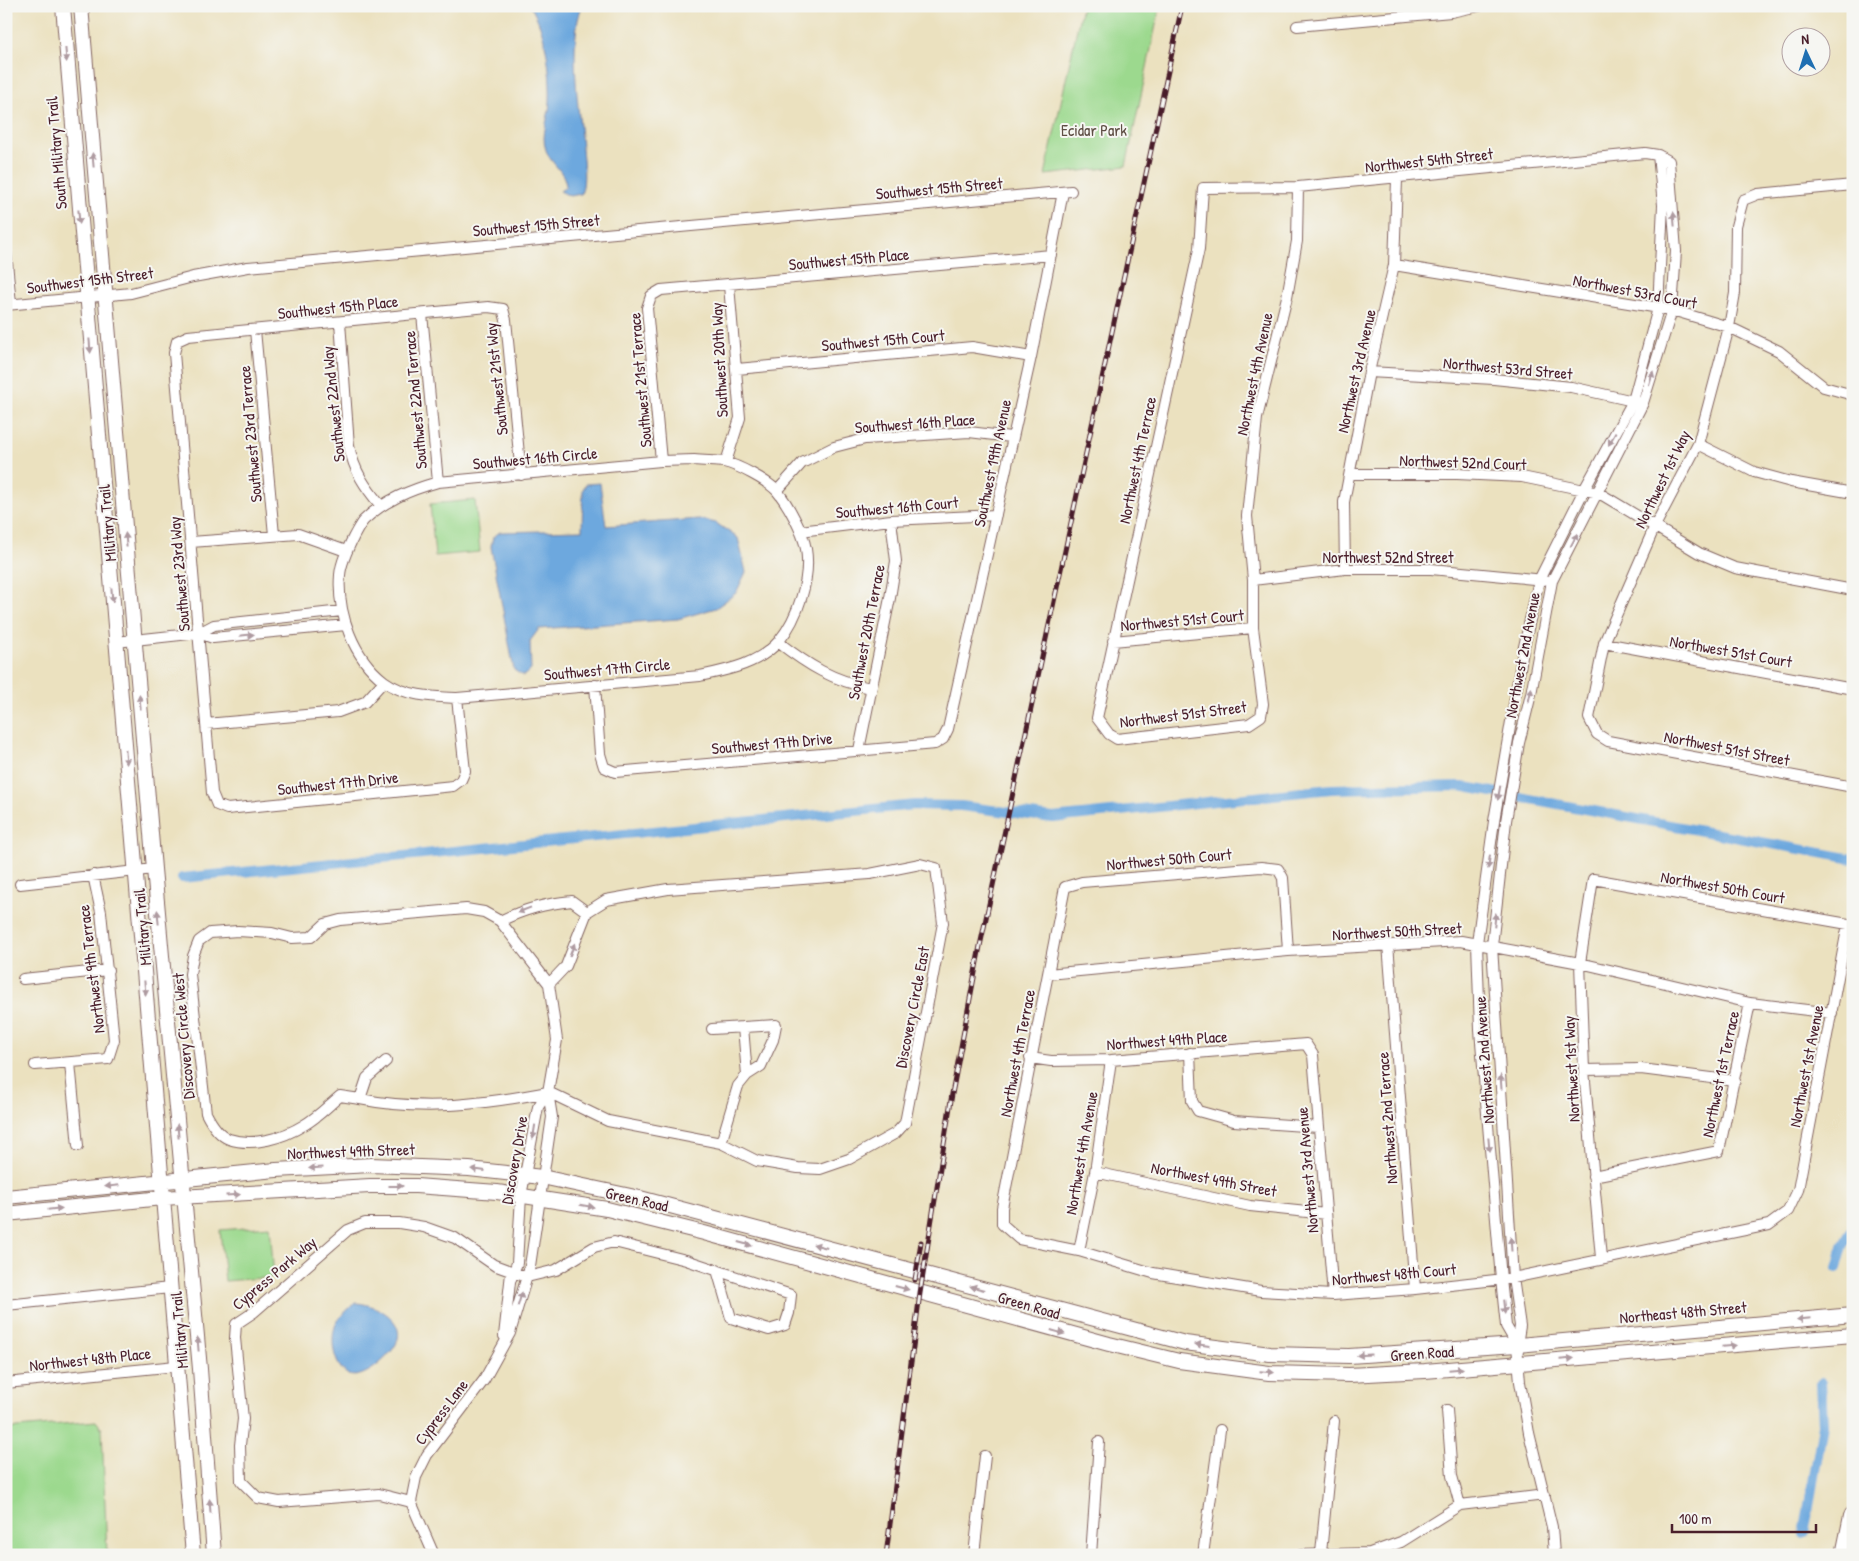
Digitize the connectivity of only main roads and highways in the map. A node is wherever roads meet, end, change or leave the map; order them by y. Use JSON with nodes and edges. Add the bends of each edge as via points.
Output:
{"nodes":[{"id":1,"x":63,"y":6,"type":"edge"},
{"id":2,"x":81,"y":6,"type":"edge"},
{"id":3,"x":86,"y":297,"type":"joint"},
{"id":4,"x":542,"y":1177,"type":"joint"},
{"id":5,"x":183,"y":1179,"type":"junction"},
{"id":6,"x":160,"y":1181,"type":"junction"},
{"id":7,"x":6,"y":1197,"type":"edge"},
{"id":8,"x":162,"y":1198,"type":"junction"},
{"id":9,"x":185,"y":1198,"type":"junction"},
{"id":10,"x":6,"y":1214,"type":"edge"},
{"id":11,"x":1853,"y":1315,"type":"edge"},
{"id":12,"x":1853,"y":1335,"type":"edge"},
{"id":13,"x":1517,"y":1345,"type":"joint"},
{"id":14,"x":1853,"y":1516,"type":"edge"},
{"id":15,"x":193,"y":1555,"type":"edge"},
{"id":16,"x":214,"y":1555,"type":"edge"},
{"id":17,"x":1845,"y":1555,"type":"edge"}],
"edges":[{"from":1,"to":3,"type":"main road","name":"South Military Trail","one_way":true},
{"from":5,"to":2,"type":"main road","name":"Military Trail","one_way":true},
{"from":3,"to":6,"type":"main road","name":"Military Trail","one_way":true},
{"from":4,"to":5,"type":"main road","name":"Northwest 49th Street","one_way":true,"via":[[460,1168],[371,1165]]},
{"from":13,"to":4,"type":"main road","name":"Green Road","one_way":true,"via":[[1349,1356],[1270,1354],[1185,1343],[640,1198]]},
{"from":5,"to":6,"type":"main road","name":"Northwest 49th Street"},
{"from":5,"to":9,"type":"main road","name":"Military Trail"},
{"from":6,"to":7,"type":"main road","name":"Northwest 49th Street","one_way":true},
{"from":6,"to":8,"type":"main road","name":"Military Trail"},
{"from":8,"to":9,"type":"main road"},
{"from":10,"to":8,"type":"main road","one_way":true},
{"from":8,"to":15,"type":"main road","name":"Military Trail"},
{"from":9,"to":12,"type":"main road","name":"Green Road","one_way":true,"via":[[370,1186],[464,1189],[539,1198],[607,1209],[704,1233],[1073,1336],[1179,1361],[1269,1372],[1348,1375]]},
{"from":16,"to":9,"type":"main road","name":"Military Trail","one_way":true},
{"from":11,"to":13,"type":"main road","name":"Northeast 48th Street","one_way":true},
{"from":14,"to":17,"type":"highway"}]}
